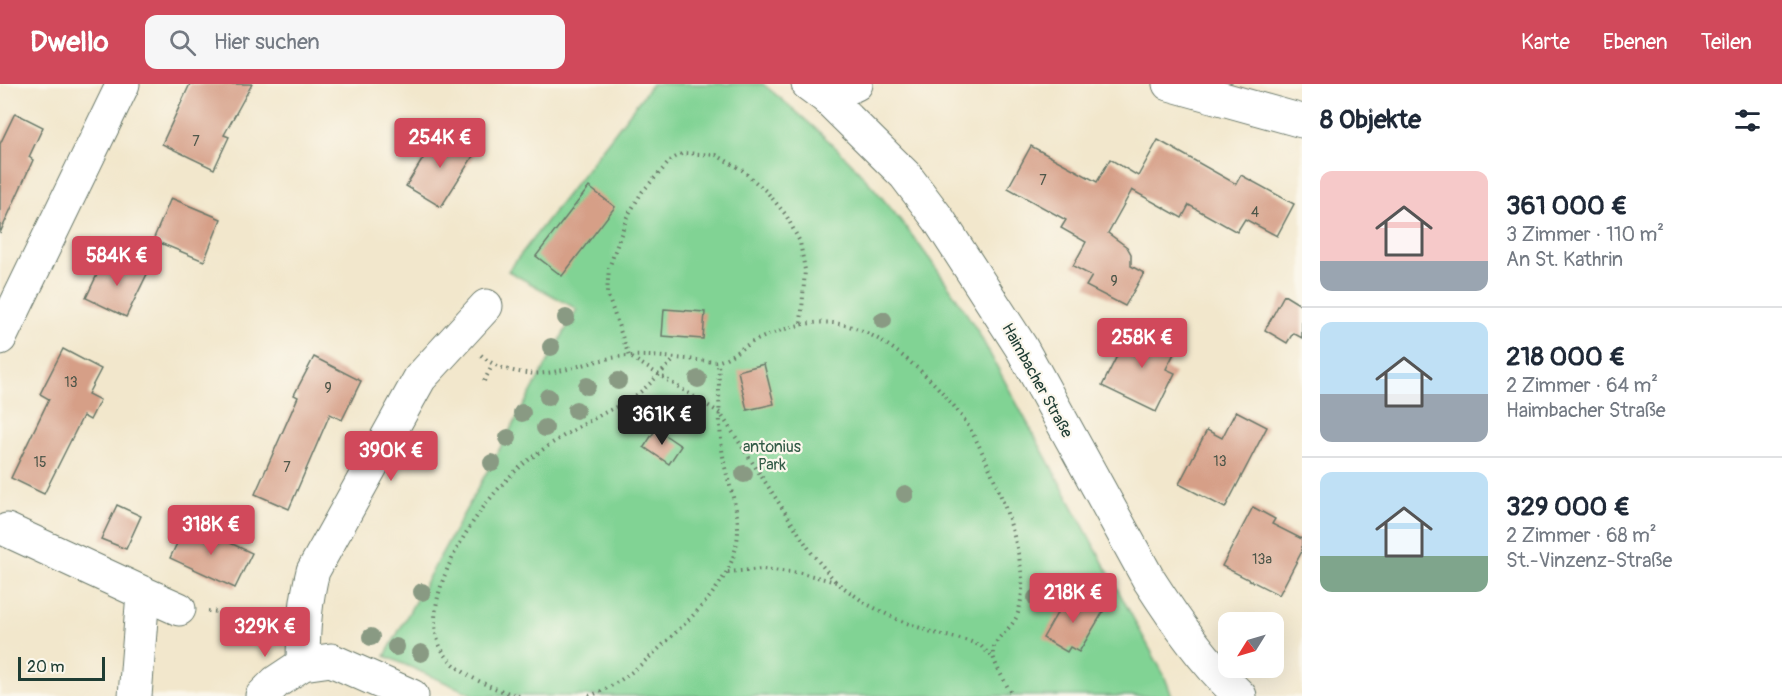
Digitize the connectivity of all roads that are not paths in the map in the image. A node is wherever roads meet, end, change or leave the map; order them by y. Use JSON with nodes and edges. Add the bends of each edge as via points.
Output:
{"nodes":[{"id":1,"x":123,"y":84,"type":"edge"},
{"id":2,"x":856,"y":84,"type":"edge"},
{"id":3,"x":1169,"y":84,"type":"edge"},
{"id":4,"x":817,"y":91,"type":"edge"},
{"id":5,"x":1302,"y":121,"type":"edge"},
{"id":6,"x":486,"y":306,"type":"dead end"},
{"id":7,"x":0,"y":338,"type":"edge"},
{"id":8,"x":8,"y":530,"type":"dead end"},
{"id":9,"x":143,"y":593,"type":"junction"},
{"id":10,"x":179,"y":609,"type":"dead end"},
{"id":11,"x":303,"y":664,"type":"junction"},
{"id":12,"x":135,"y":696,"type":"edge"},
{"id":13,"x":262,"y":696,"type":"edge"},
{"id":14,"x":412,"y":696,"type":"edge"},
{"id":15,"x":1240,"y":696,"type":"edge"}],
"edges":[{"from":1,"to":7,"type":"street"},
{"from":2,"to":4,"type":"street"},
{"from":3,"to":5,"type":"street"},
{"from":4,"to":15,"type":"street","name":"Haimbacher Straße","via":[[904,175],[939,220],[1021,347],[1149,580],[1197,650]]},
{"from":6,"to":11,"type":"street","via":[[420,378],[313,571],[304,620]]},
{"from":8,"to":9,"type":"street"},
{"from":9,"to":10,"type":"street"},
{"from":9,"to":12,"type":"street"},
{"from":11,"to":13,"type":"street"},
{"from":11,"to":14,"type":"street","via":[[331,660]]}]}
